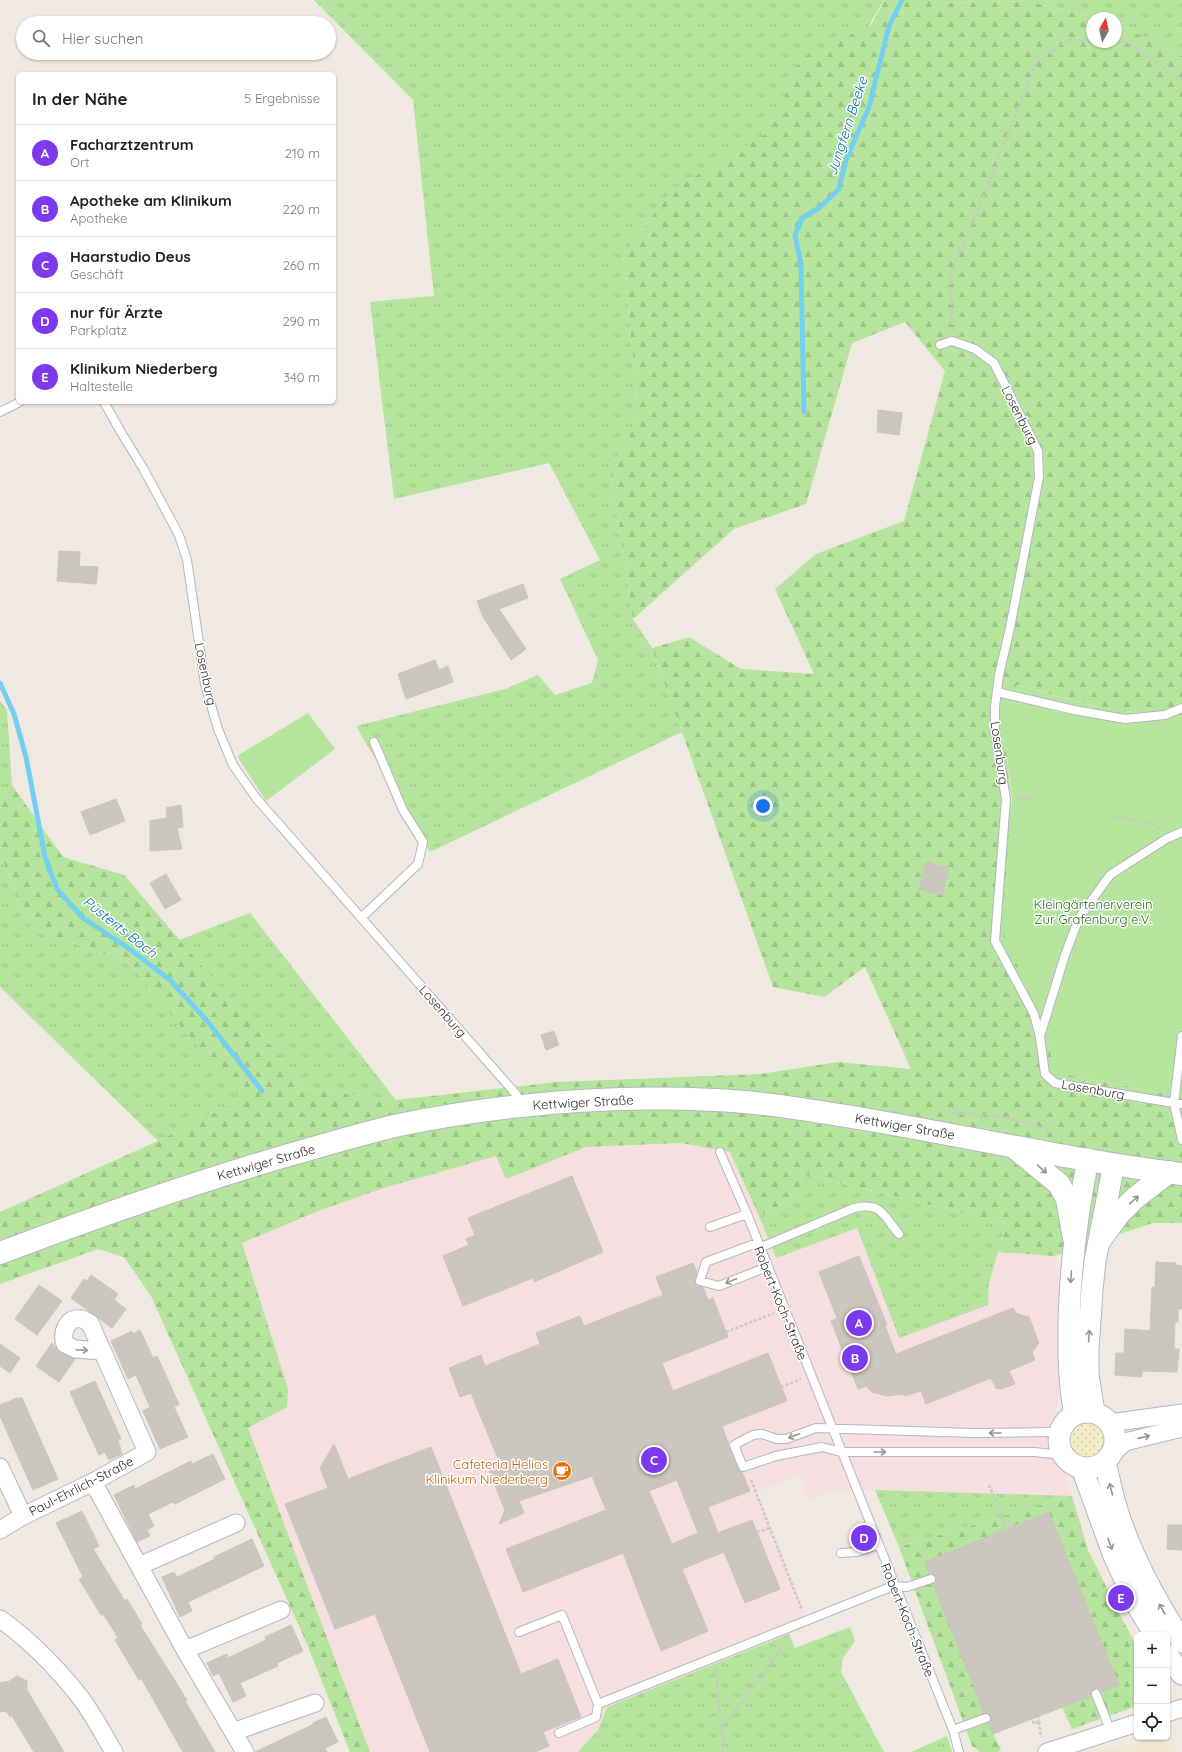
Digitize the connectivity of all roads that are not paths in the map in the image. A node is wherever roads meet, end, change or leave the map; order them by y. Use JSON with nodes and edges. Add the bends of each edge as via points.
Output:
{"nodes":[{"id":1,"x":940,"y":345,"type":"dead end"},
{"id":2,"x":16,"y":404,"type":"edge"},
{"id":3,"x":105,"y":404,"type":"edge"},
{"id":4,"x":0,"y":412,"type":"edge"},
{"id":5,"x":997,"y":692,"type":"junction"},
{"id":6,"x":1182,"y":708,"type":"edge"},
{"id":7,"x":374,"y":742,"type":"dead end"},
{"id":8,"x":1182,"y":832,"type":"edge"},
{"id":9,"x":362,"y":917,"type":"junction"},
{"id":10,"x":1182,"y":1036,"type":"edge"},
{"id":11,"x":1040,"y":1037,"type":"junction"},
{"id":12,"x":1178,"y":1104,"type":"edge"},
{"id":13,"x":523,"y":1106,"type":"junction"},
{"id":14,"x":1182,"y":1140,"type":"edge"},
{"id":15,"x":1011,"y":1145,"type":"junction"},
{"id":16,"x":720,"y":1152,"type":"dead end"},
{"id":17,"x":1088,"y":1159,"type":"junction"},
{"id":18,"x":1114,"y":1164,"type":"junction"},
{"id":19,"x":1176,"y":1173,"type":"edge"},
{"id":20,"x":746,"y":1214,"type":"junction"},
{"id":21,"x":710,"y":1227,"type":"dead end"},
{"id":22,"x":900,"y":1234,"type":"dead end"},
{"id":23,"x":1074,"y":1238,"type":"junction"},
{"id":24,"x":1100,"y":1240,"type":"junction"},
{"id":25,"x":758,"y":1246,"type":"junction"},
{"id":26,"x":0,"y":1252,"type":"edge"},
{"id":27,"x":767,"y":1267,"type":"junction"},
{"id":28,"x":101,"y":1351,"type":"dead end"},
{"id":29,"x":1182,"y":1413,"type":"edge"},
{"id":30,"x":1093,"y":1416,"type":"junction"},
{"id":31,"x":832,"y":1428,"type":"junction"},
{"id":32,"x":1182,"y":1428,"type":"edge"},
{"id":33,"x":1059,"y":1432,"type":"junction"},
{"id":34,"x":841,"y":1452,"type":"junction"},
{"id":35,"x":1062,"y":1455,"type":"junction"},
{"id":36,"x":1108,"y":1458,"type":"junction"},
{"id":37,"x":0,"y":1467,"type":"edge"},
{"id":38,"x":1082,"y":1468,"type":"junction"},
{"id":39,"x":93,"y":1482,"type":"junction"},
{"id":40,"x":23,"y":1516,"type":"junction"},
{"id":41,"x":236,"y":1523,"type":"dead end"},
{"id":42,"x":0,"y":1530,"type":"edge"},
{"id":43,"x":878,"y":1545,"type":"junction"},
{"id":44,"x":841,"y":1553,"type":"dead end"},
{"id":45,"x":138,"y":1566,"type":"junction"},
{"id":46,"x":931,"y":1579,"type":"dead end"},
{"id":47,"x":894,"y":1586,"type":"junction"},
{"id":48,"x":281,"y":1610,"type":"dead end"},
{"id":49,"x":0,"y":1619,"type":"edge"},
{"id":50,"x":519,"y":1632,"type":"dead end"},
{"id":51,"x":1153,"y":1632,"type":"edge"},
{"id":52,"x":1182,"y":1642,"type":"edge"},
{"id":53,"x":185,"y":1650,"type":"junction"},
{"id":54,"x":1170,"y":1658,"type":"edge"},
{"id":55,"x":1182,"y":1674,"type":"edge"},
{"id":56,"x":1096,"y":1694,"type":"dead end"},
{"id":57,"x":315,"y":1703,"type":"dead end"},
{"id":58,"x":598,"y":1704,"type":"junction"},
{"id":59,"x":1182,"y":1708,"type":"edge"},
{"id":60,"x":1170,"y":1712,"type":"edge"},
{"id":61,"x":986,"y":1718,"type":"dead end"},
{"id":62,"x":1134,"y":1724,"type":"edge"},
{"id":63,"x":953,"y":1730,"type":"junction"},
{"id":64,"x":233,"y":1732,"type":"junction"},
{"id":65,"x":1111,"y":1732,"type":"junction"},
{"id":66,"x":559,"y":1733,"type":"dead end"},
{"id":67,"x":958,"y":1748,"type":"edge"},
{"id":68,"x":114,"y":1752,"type":"edge"},
{"id":69,"x":245,"y":1752,"type":"edge"},
{"id":70,"x":1047,"y":1752,"type":"edge"}],
"edges":[{"from":1,"to":5,"type":"lane","name":"Losenburg","via":[[952,341],[975,349],[994,363],[1038,451],[1039,477]]},
{"from":2,"to":4,"type":"lane"},
{"from":3,"to":9,"type":"lane","name":"Losenburg","via":[[162,504],[185,554],[206,684],[218,729],[233,766],[256,798]]},
{"from":5,"to":6,"type":"lane","via":[[1074,710],[1125,718],[1165,715]]},
{"from":5,"to":11,"type":"lane","name":"Losenburg","via":[[995,733],[1006,799],[995,941],[1034,1014]]},
{"from":7,"to":9,"type":"lane","via":[[403,810],[423,842],[418,864]]},
{"from":8,"to":11,"type":"lane","via":[[1110,874],[1079,918],[1064,955]]},
{"from":9,"to":13,"type":"lane","name":"Losenburg","via":[[515,1093]]},
{"from":10,"to":12,"type":"lane"},
{"from":11,"to":12,"type":"lane","name":"Losenburg","via":[[1045,1074],[1055,1083]]},
{"from":12,"to":14,"type":"lane"},
{"from":13,"to":15,"type":"main road","name":"Kettwiger Straße","via":[[645,1099],[753,1103],[792,1107]]},
{"from":13,"to":26,"type":"main road","name":"Kettwiger Straße","via":[[478,1111],[409,1124],[334,1142],[198,1182]]},
{"from":15,"to":17,"type":"main road","name":"Kettwiger Straße"},
{"from":15,"to":23,"type":"main road","one_way":true,"via":[[1059,1184],[1067,1199]]},
{"from":16,"to":20,"type":"lane","name":"Robert-Koch-Straße"},
{"from":17,"to":18,"type":"main road","name":"Kettwiger Straße"},
{"from":17,"to":23,"type":"street"},
{"from":18,"to":19,"type":"main road","name":"Kettwiger Straße"},
{"from":18,"to":24,"type":"street"},
{"from":24,"to":19,"type":"main road","one_way":true,"via":[[1119,1214],[1135,1198]]},
{"from":20,"to":21,"type":"lane"},
{"from":20,"to":25,"type":"lane","name":"Robert-Koch-Straße"},
{"from":22,"to":25,"type":"lane","via":[[881,1210],[873,1206],[864,1206]]},
{"from":23,"to":30,"type":"street","one_way":true,"via":[[1068,1311],[1071,1388]]},
{"from":30,"to":24,"type":"street","one_way":true,"via":[[1088,1350],[1095,1261]]},
{"from":25,"to":27,"type":"lane","name":"Robert-Koch-Straße"},
{"from":27,"to":25,"type":"lane","one_way":true,"via":[[719,1286],[700,1280],[706,1262]]},
{"from":27,"to":31,"type":"lane","name":"Robert-Koch-Straße"},
{"from":28,"to":39,"type":"street","name":"Paul-Ehrlich-Straße","via":[[147,1452]]},
{"from":29,"to":30,"type":"street"},
{"from":30,"to":33,"type":"street","via":[[1068,1418]]},
{"from":30,"to":36,"type":"street","via":[[1115,1433],[1115,1444]]},
{"from":33,"to":31,"type":"lane","one_way":true,"via":[[973,1433]]},
{"from":31,"to":34,"type":"lane","name":"Robert-Koch-Straße"},
{"from":31,"to":34,"type":"lane","one_way":true,"via":[[816,1428],[786,1439],[762,1434],[752,1435],[734,1445],[743,1467],[776,1456],[822,1447]]},
{"from":36,"to":32,"type":"street","one_way":true,"via":[[1125,1442]]},
{"from":33,"to":35,"type":"street","via":[[1058,1444]]},
{"from":34,"to":35,"type":"lane","one_way":true,"via":[[1034,1452]]},
{"from":34,"to":43,"type":"lane","name":"Robert-Koch-Straße"},
{"from":35,"to":38,"type":"street","via":[[1071,1464]]},
{"from":36,"to":38,"type":"street","via":[[1094,1468]]},
{"from":52,"to":36,"type":"street","one_way":true,"via":[[1130,1545],[1117,1511]]},
{"from":37,"to":40,"type":"street","name":"Paul-Ehrlich-Straße"},
{"from":38,"to":51,"type":"street","one_way":true,"via":[[1114,1556],[1137,1605]]},
{"from":39,"to":40,"type":"street","name":"Paul-Ehrlich-Straße"},
{"from":39,"to":45,"type":"street"},
{"from":40,"to":42,"type":"street","name":"Paul-Ehrlich-Straße"},
{"from":41,"to":45,"type":"street"},
{"from":43,"to":44,"type":"lane","via":[[857,1552]]},
{"from":43,"to":47,"type":"lane","name":"Robert-Koch-Straße"},
{"from":45,"to":53,"type":"street"},
{"from":46,"to":47,"type":"lane","via":[[908,1586]]},
{"from":47,"to":58,"type":"lane"},
{"from":47,"to":63,"type":"lane","name":"Robert-Koch-Straße"},
{"from":48,"to":53,"type":"street"},
{"from":49,"to":68,"type":"street","via":[[57,1670],[81,1698]]},
{"from":50,"to":58,"type":"lane","via":[[562,1615]]},
{"from":53,"to":64,"type":"street"},
{"from":54,"to":55,"type":"street"},
{"from":56,"to":65,"type":"lane"},
{"from":57,"to":64,"type":"street"},
{"from":58,"to":66,"type":"lane","via":[[596,1717]]},
{"from":59,"to":60,"type":"street"},
{"from":61,"to":63,"type":"lane"},
{"from":62,"to":65,"type":"street"},
{"from":63,"to":67,"type":"lane","name":"Robert-Koch-Straße"},
{"from":64,"to":69,"type":"street"},
{"from":65,"to":70,"type":"street"}]}
